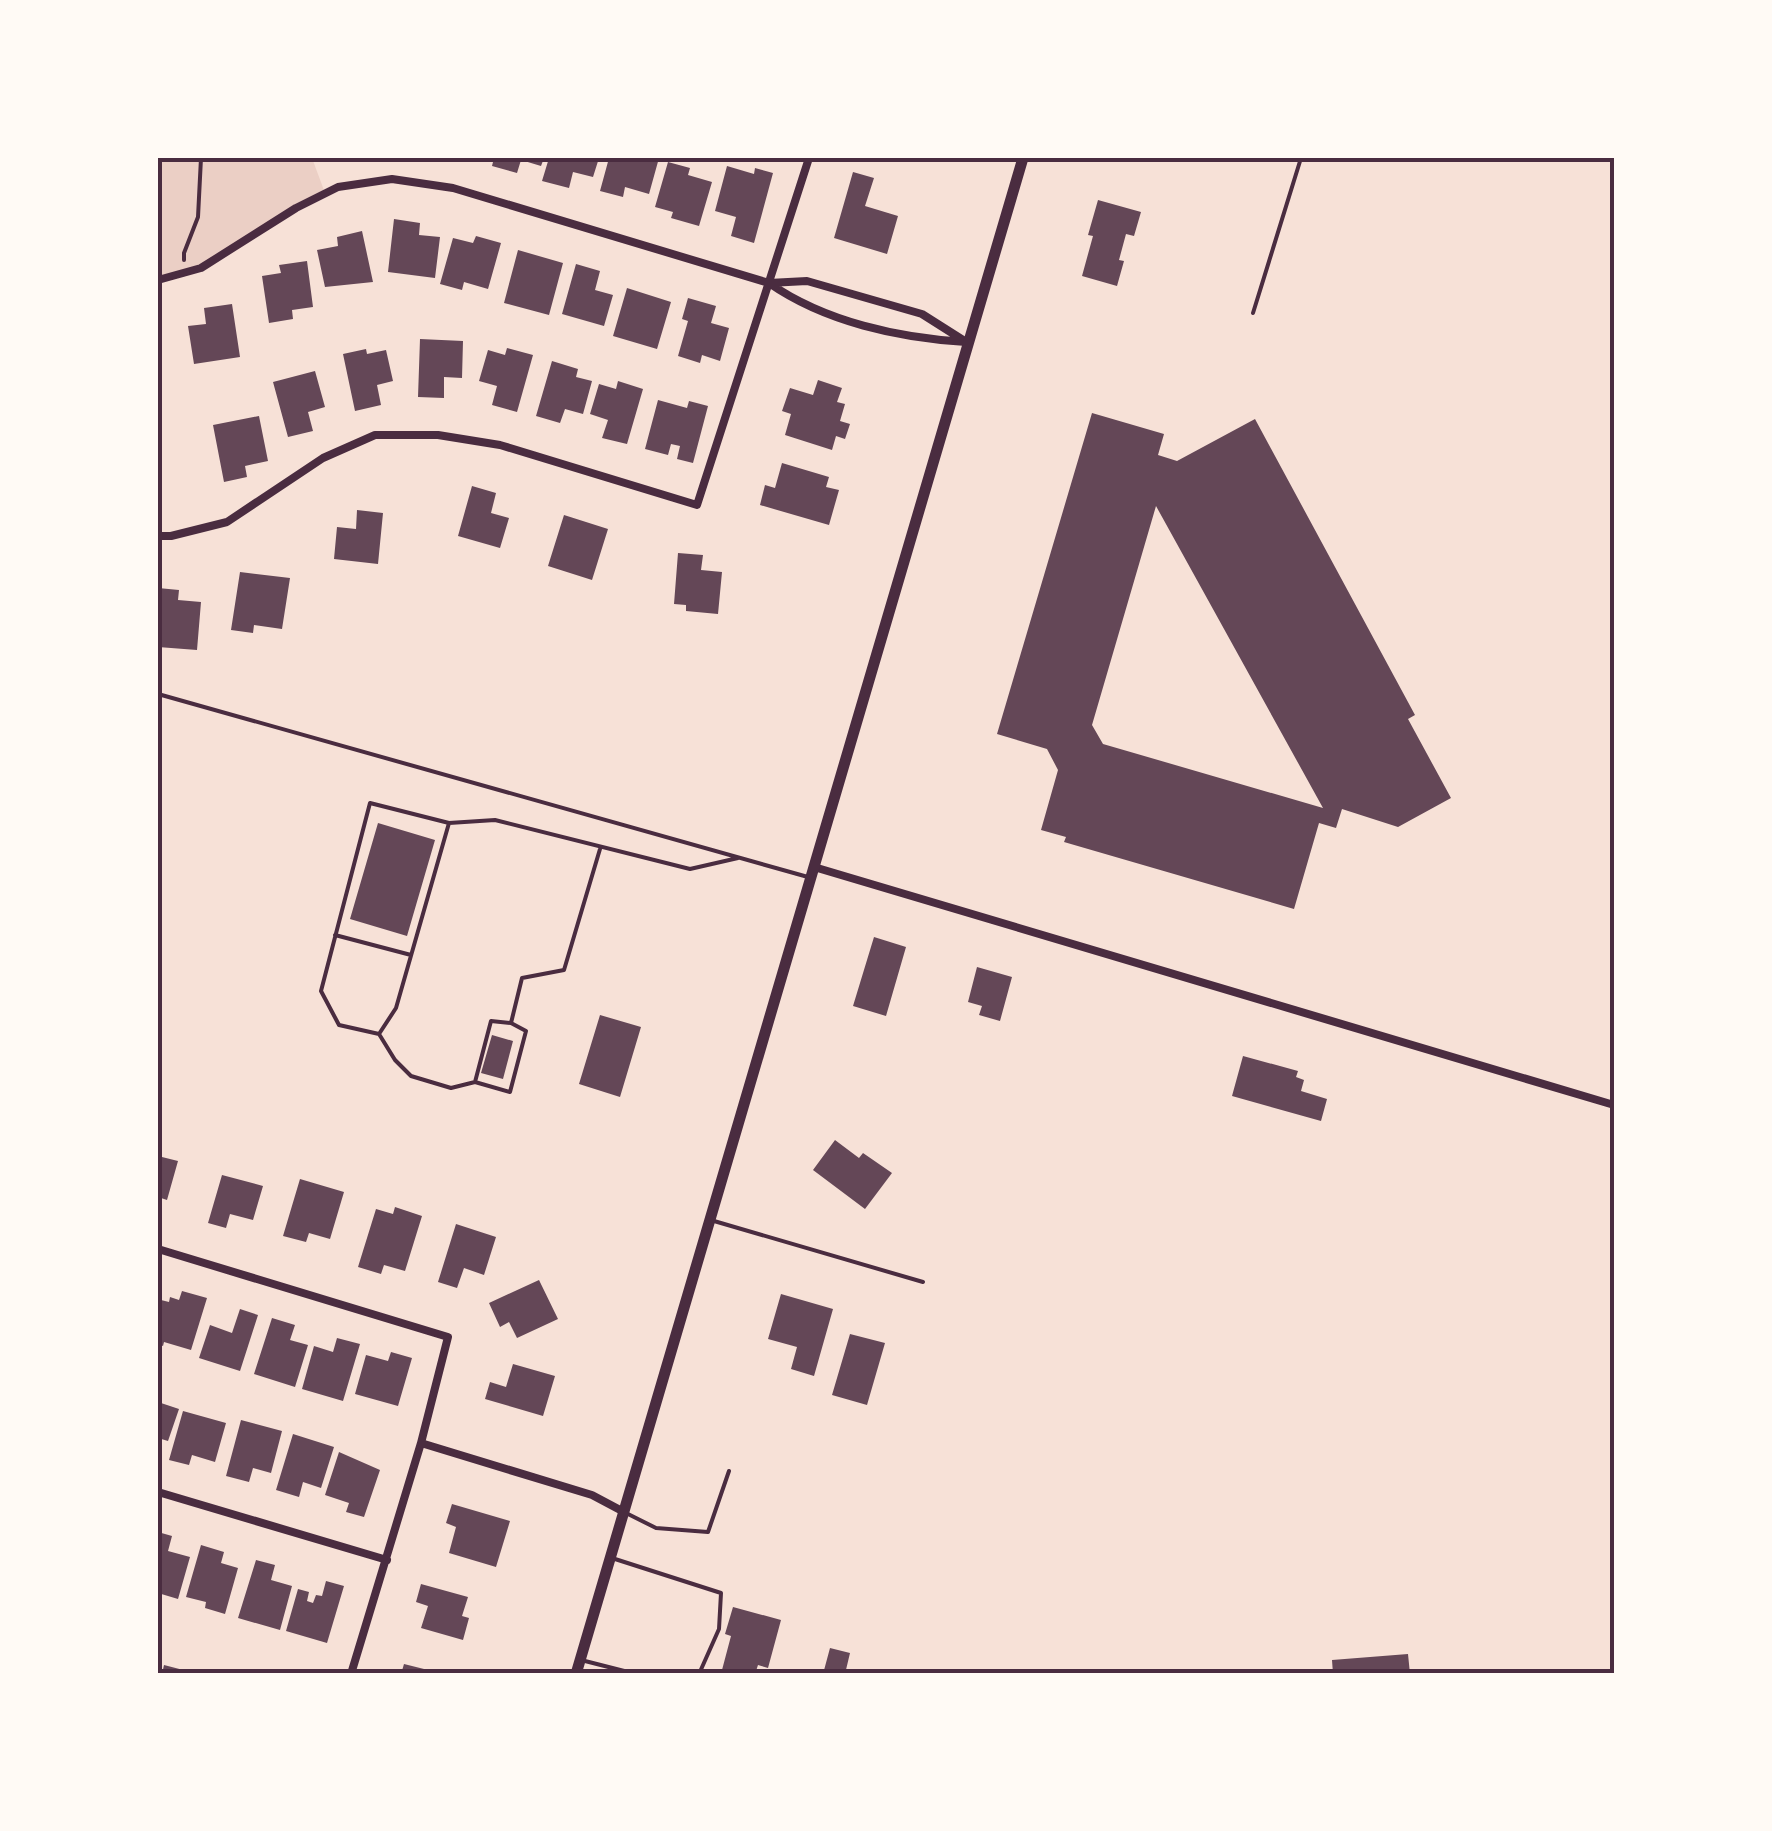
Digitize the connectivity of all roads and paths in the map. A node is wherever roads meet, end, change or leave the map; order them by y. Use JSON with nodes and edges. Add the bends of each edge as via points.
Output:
{"nodes":[{"id":1,"x":201,"y":158,"type":"edge"},
{"id":2,"x":809,"y":158,"type":"edge"},
{"id":3,"x":1023,"y":158,"type":"edge"},
{"id":4,"x":1302,"y":158,"type":"edge"},
{"id":5,"x":186,"y":272,"type":"junction"},
{"id":6,"x":158,"y":280,"type":"edge"},
{"id":7,"x":769,"y":283,"type":"junction"},
{"id":8,"x":1253,"y":313,"type":"dead end"},
{"id":9,"x":966,"y":342,"type":"junction"},
{"id":10,"x":158,"y":536,"type":"edge"},
{"id":11,"x":158,"y":694,"type":"edge"},
{"id":12,"x":450,"y":824,"type":"junction"},
{"id":13,"x":600,"y":848,"type":"junction"},
{"id":14,"x":738,"y":858,"type":"junction"},
{"id":15,"x":812,"y":872,"type":"junction"},
{"id":16,"x":336,"y":935,"type":"junction"},
{"id":17,"x":411,"y":955,"type":"junction"},
{"id":18,"x":510,"y":1024,"type":"junction"},
{"id":19,"x":379,"y":1034,"type":"junction"},
{"id":20,"x":474,"y":1082,"type":"junction"},
{"id":21,"x":1614,"y":1105,"type":"edge"},
{"id":22,"x":710,"y":1220,"type":"junction"},
{"id":23,"x":158,"y":1249,"type":"edge"},
{"id":24,"x":923,"y":1282,"type":"dead end"},
{"id":25,"x":421,"y":1443,"type":"junction"},
{"id":26,"x":729,"y":1471,"type":"dead end"},
{"id":27,"x":158,"y":1492,"type":"edge"},
{"id":28,"x":624,"y":1512,"type":"junction"},
{"id":29,"x":610,"y":1557,"type":"junction"},
{"id":30,"x":387,"y":1560,"type":"junction"},
{"id":31,"x":580,"y":1660,"type":"junction"},
{"id":32,"x":352,"y":1674,"type":"edge"},
{"id":33,"x":576,"y":1674,"type":"edge"},
{"id":34,"x":636,"y":1674,"type":"edge"},
{"id":35,"x":699,"y":1674,"type":"edge"}],
"edges":[{"from":1,"to":5,"type":"path"},
{"from":2,"to":7,"type":"street"},
{"from":3,"to":9,"type":"main road"},
{"from":4,"to":8,"type":"lane"},
{"from":5,"to":6,"type":"street"},
{"from":5,"to":7,"type":"street","via":[[338,187],[392,179],[452,188]]},
{"from":7,"to":9,"type":"street","via":[[800,304],[914,339]]},
{"from":7,"to":9,"type":"street","via":[[807,281],[922,314]]},
{"from":7,"to":10,"type":"street","via":[[697,505],[500,445],[438,435],[375,435],[323,458],[227,522]]},
{"from":9,"to":15,"type":"main road"},
{"from":11,"to":14,"type":"lane"},
{"from":12,"to":13,"type":"lane","via":[[496,820]]},
{"from":12,"to":16,"type":"lane","via":[[370,804]]},
{"from":12,"to":17,"type":"lane"},
{"from":13,"to":14,"type":"lane","via":[[690,869]]},
{"from":13,"to":18,"type":"lane","via":[[564,970],[522,978]]},
{"from":14,"to":15,"type":"lane"},
{"from":15,"to":21,"type":"street"},
{"from":15,"to":22,"type":"main road"},
{"from":16,"to":17,"type":"lane"},
{"from":16,"to":19,"type":"lane","via":[[321,991],[339,1025]]},
{"from":17,"to":19,"type":"lane","via":[[396,1008]]},
{"from":18,"to":20,"type":"lane","via":[[491,1022]]},
{"from":18,"to":20,"type":"lane","via":[[526,1031],[510,1092]]},
{"from":19,"to":20,"type":"lane","via":[[411,1076],[451,1088]]},
{"from":22,"to":24,"type":"lane"},
{"from":22,"to":28,"type":"main road"},
{"from":23,"to":25,"type":"street","via":[[448,1337]]},
{"from":25,"to":28,"type":"street","via":[[592,1495]]},
{"from":25,"to":30,"type":"street"},
{"from":26,"to":28,"type":"lane","via":[[708,1532],[656,1528]]},
{"from":27,"to":30,"type":"street"},
{"from":28,"to":29,"type":"main road"},
{"from":29,"to":31,"type":"main road"},
{"from":29,"to":35,"type":"lane","via":[[722,1593],[718,1629]]},
{"from":30,"to":32,"type":"street"},
{"from":31,"to":33,"type":"main road"},
{"from":31,"to":34,"type":"lane"}]}
